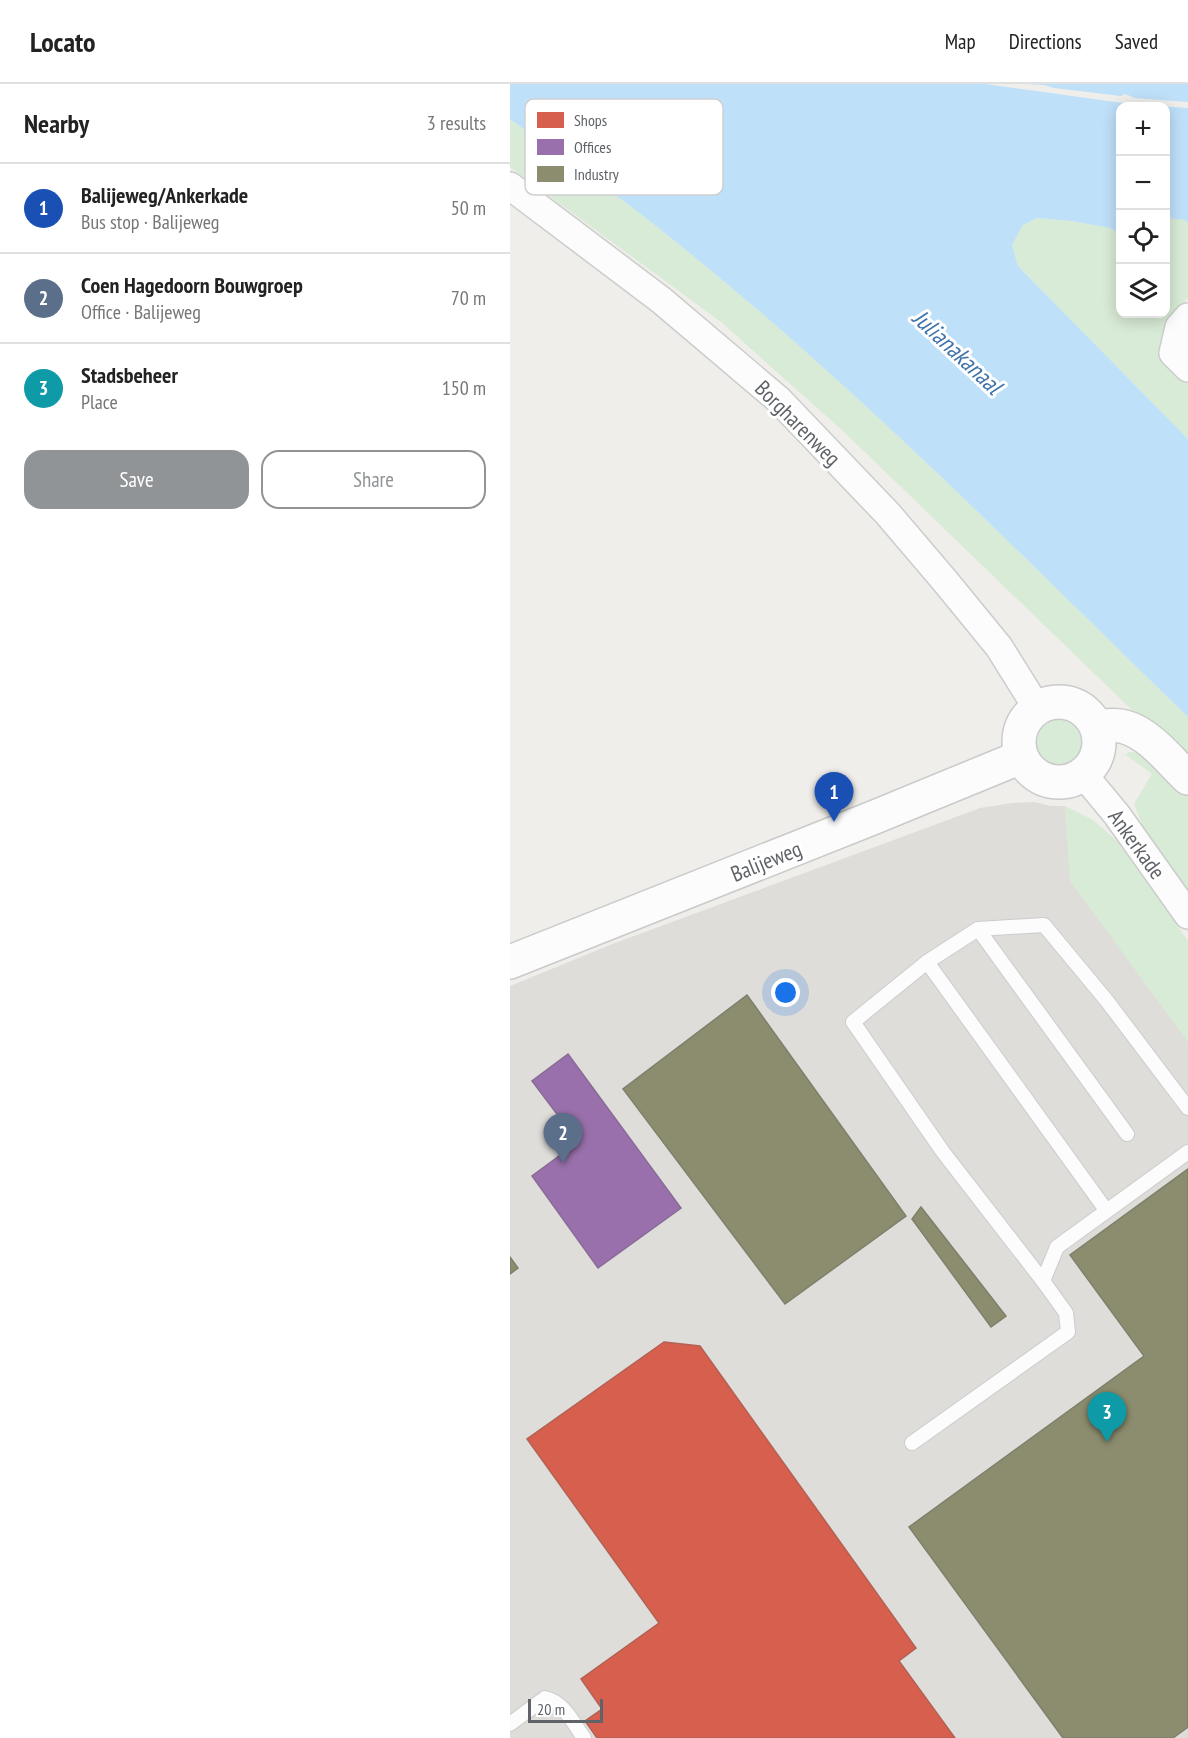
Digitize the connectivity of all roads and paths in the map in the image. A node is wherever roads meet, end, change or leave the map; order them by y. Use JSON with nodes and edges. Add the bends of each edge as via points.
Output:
{"nodes":[{"id":1,"x":510,"y":186,"type":"edge"},
{"id":2,"x":1188,"y":317,"type":"edge"},
{"id":3,"x":1188,"y":368,"type":"edge"},
{"id":4,"x":1037,"y":708,"type":"junction"},
{"id":5,"x":1097,"y":727,"type":"junction"},
{"id":6,"x":1021,"y":757,"type":"junction"},
{"id":7,"x":1083,"y":774,"type":"junction"},
{"id":8,"x":1188,"y":778,"type":"edge"},
{"id":9,"x":1188,"y":915,"type":"edge"},
{"id":10,"x":978,"y":929,"type":"junction"},
{"id":11,"x":510,"y":962,"type":"edge"},
{"id":12,"x":927,"y":962,"type":"junction"},
{"id":13,"x":1188,"y":1108,"type":"edge"},
{"id":14,"x":1127,"y":1134,"type":"dead end"},
{"id":15,"x":1188,"y":1152,"type":"edge"},
{"id":16,"x":1106,"y":1210,"type":"junction"},
{"id":17,"x":1043,"y":1281,"type":"junction"},
{"id":18,"x":912,"y":1443,"type":"dead end"},
{"id":19,"x":510,"y":1724,"type":"edge"},
{"id":20,"x":584,"y":1738,"type":"edge"}],
"edges":[{"from":1,"to":4,"type":"street","name":"Borgharenweg","via":[[661,300],[779,400],[888,514],[945,581],[999,647]]},
{"from":2,"to":3,"type":"street","via":[[1179,327],[1173,353]]},
{"from":4,"to":5,"type":"street","via":[[1050,702],[1074,704],[1087,712]]},
{"from":4,"to":6,"type":"street","via":[[1020,731]]},
{"from":5,"to":7,"type":"street","via":[[1097,754]]},
{"from":5,"to":8,"type":"street","via":[[1129,728],[1154,745]]},
{"from":6,"to":7,"type":"street","via":[[1030,771],[1049,781],[1070,781]]},
{"from":6,"to":11,"type":"street","name":"Balijeweg"},
{"from":7,"to":9,"type":"street","name":"Ankerkade"},
{"from":10,"to":12,"type":"lane"},
{"from":10,"to":13,"type":"lane","via":[[1044,925]]},
{"from":10,"to":14,"type":"lane"},
{"from":12,"to":16,"type":"lane"},
{"from":12,"to":17,"type":"lane","via":[[854,1022],[944,1152]]},
{"from":15,"to":16,"type":"lane"},
{"from":16,"to":17,"type":"lane","via":[[1057,1247]]},
{"from":17,"to":18,"type":"lane","via":[[1066,1313],[1068,1332]]},
{"from":19,"to":20,"type":"lane","via":[[545,1698],[560,1704]]}]}
